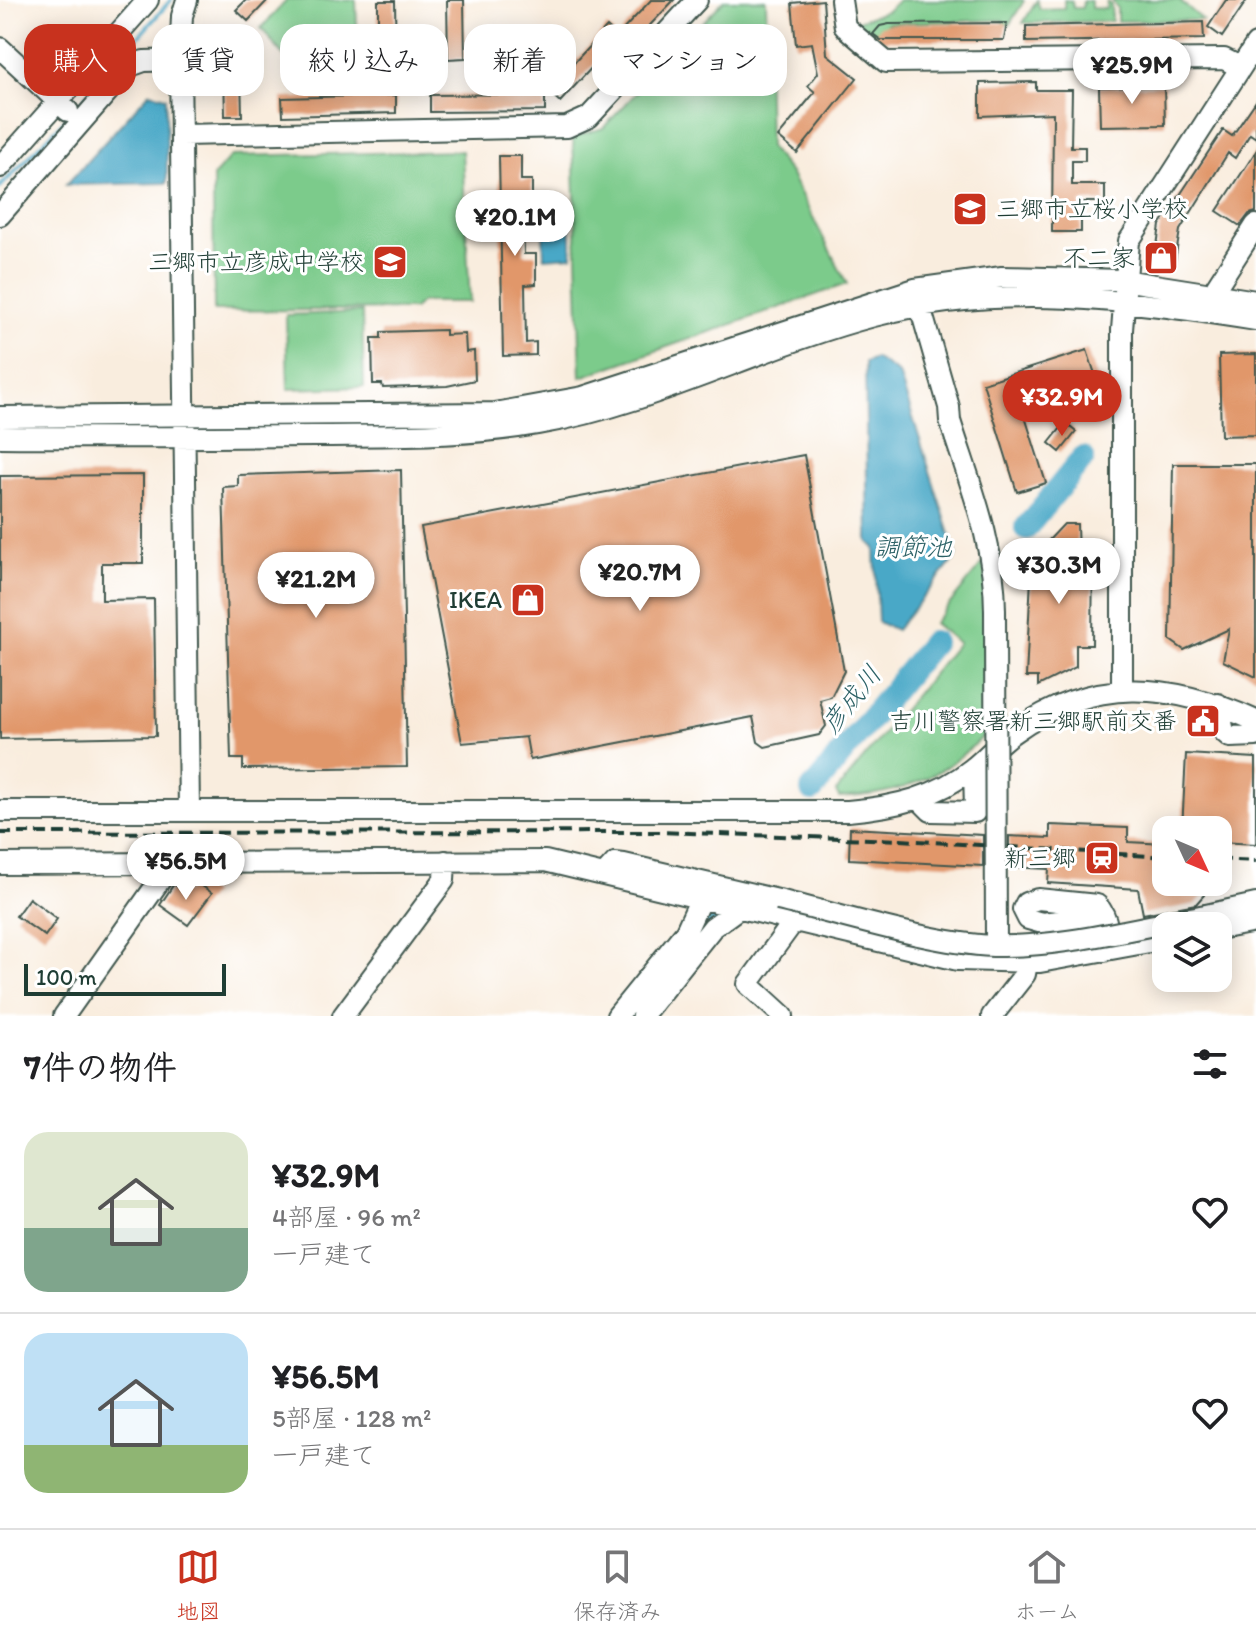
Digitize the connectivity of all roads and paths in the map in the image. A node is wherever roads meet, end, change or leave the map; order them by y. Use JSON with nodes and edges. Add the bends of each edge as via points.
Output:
{"nodes":[{"id":1,"x":148,"y":0,"type":"edge"},
{"id":2,"x":187,"y":0,"type":"edge"},
{"id":3,"x":697,"y":0,"type":"edge"},
{"id":4,"x":841,"y":0,"type":"edge"},
{"id":5,"x":182,"y":24,"type":"edge"},
{"id":6,"x":1256,"y":44,"type":"edge"},
{"id":7,"x":0,"y":48,"type":"edge"},
{"id":8,"x":152,"y":61,"type":"edge"},
{"id":9,"x":1240,"y":67,"type":"junction"},
{"id":10,"x":181,"y":96,"type":"edge"},
{"id":11,"x":57,"y":102,"type":"junction"},
{"id":12,"x":77,"y":119,"type":"junction"},
{"id":13,"x":183,"y":135,"type":"junction"},
{"id":14,"x":0,"y":167,"type":"edge"},
{"id":15,"x":0,"y":214,"type":"edge"},
{"id":16,"x":1256,"y":225,"type":"edge"},
{"id":17,"x":1124,"y":290,"type":"junction"},
{"id":18,"x":1213,"y":292,"type":"junction"},
{"id":19,"x":1256,"y":301,"type":"edge"},
{"id":20,"x":915,"y":302,"type":"junction"},
{"id":21,"x":1256,"y":320,"type":"edge"},
{"id":22,"x":0,"y":417,"type":"edge"},
{"id":23,"x":186,"y":418,"type":"junction"},
{"id":24,"x":0,"y":437,"type":"edge"},
{"id":25,"x":185,"y":439,"type":"junction"},
{"id":26,"x":1122,"y":690,"type":"junction"},
{"id":27,"x":1218,"y":704,"type":"junction"},
{"id":28,"x":1256,"y":721,"type":"edge"},
{"id":29,"x":1256,"y":736,"type":"edge"},
{"id":30,"x":974,"y":767,"type":"junction"},
{"id":31,"x":919,"y":799,"type":"junction"},
{"id":32,"x":0,"y":811,"type":"edge"},
{"id":33,"x":189,"y":811,"type":"junction"},
{"id":34,"x":445,"y":861,"type":"junction"},
{"id":35,"x":172,"y":863,"type":"junction"},
{"id":36,"x":0,"y":864,"type":"edge"},
{"id":37,"x":604,"y":875,"type":"junction"},
{"id":38,"x":701,"y":898,"type":"junction"},
{"id":39,"x":1256,"y":904,"type":"edge"},
{"id":40,"x":739,"y":908,"type":"junction"},
{"id":41,"x":1082,"y":909,"type":"dead end"},
{"id":42,"x":1232,"y":914,"type":"edge"},
{"id":43,"x":794,"y":921,"type":"junction"},
{"id":44,"x":1232,"y":922,"type":"edge"},
{"id":45,"x":1256,"y":922,"type":"edge"},
{"id":46,"x":1152,"y":929,"type":"edge"},
{"id":47,"x":1152,"y":942,"type":"edge"},
{"id":48,"x":996,"y":946,"type":"junction"},
{"id":49,"x":1104,"y":951,"type":"junction"},
{"id":50,"x":1027,"y":963,"type":"junction"},
{"id":51,"x":64,"y":1016,"type":"edge"},
{"id":52,"x":343,"y":1016,"type":"edge"},
{"id":53,"x":617,"y":1016,"type":"edge"},
{"id":54,"x":642,"y":1016,"type":"edge"},
{"id":55,"x":783,"y":1016,"type":"edge"},
{"id":56,"x":992,"y":1016,"type":"edge"}],
"edges":[{"from":1,"to":11,"type":"street"},
{"from":2,"to":5,"type":"street"},
{"from":3,"to":13,"type":"street","via":[[589,117],[567,127]]},
{"from":4,"to":9,"type":"street","via":[[845,27],[886,62],[1224,59]]},
{"from":6,"to":9,"type":"street"},
{"from":7,"to":11,"type":"street"},
{"from":8,"to":12,"type":"street","via":[[130,66]]},
{"from":9,"to":17,"type":"street","via":[[1134,229]]},
{"from":10,"to":13,"type":"street"},
{"from":11,"to":12,"type":"street"},
{"from":11,"to":14,"type":"street"},
{"from":12,"to":15,"type":"street"},
{"from":13,"to":23,"type":"street"},
{"from":16,"to":18,"type":"street"},
{"from":17,"to":18,"type":"street"},
{"from":17,"to":20,"type":"street","via":[[1002,277]]},
{"from":17,"to":21,"type":"street"},
{"from":17,"to":26,"type":"street"},
{"from":18,"to":19,"type":"street"},
{"from":20,"to":23,"type":"street","via":[[535,407],[457,416]]},
{"from":20,"to":25,"type":"street","via":[[627,403],[540,424],[440,435]]},
{"from":20,"to":48,"type":"street","bridge":true,"via":[[993,565]]},
{"from":22,"to":23,"type":"street"},
{"from":23,"to":25,"type":"street"},
{"from":24,"to":25,"type":"street"},
{"from":25,"to":33,"type":"street"},
{"from":26,"to":27,"type":"street","via":[[1181,693]]},
{"from":26,"to":30,"type":"street","via":[[1051,709],[1010,734]]},
{"from":27,"to":28,"type":"street"},
{"from":27,"to":29,"type":"street","via":[[1224,732],[1230,737]]},
{"from":30,"to":31,"type":"street"},
{"from":30,"to":31,"type":"street","via":[[975,812],[931,811]]},
{"from":31,"to":33,"type":"street","via":[[848,811]]},
{"from":32,"to":33,"type":"street"},
{"from":34,"to":35,"type":"street"},
{"from":34,"to":37,"type":"street","via":[[545,861]]},
{"from":34,"to":52,"type":"street","via":[[444,880]]},
{"from":35,"to":36,"type":"street"},
{"from":35,"to":51,"type":"street"},
{"from":37,"to":38,"type":"street"},
{"from":37,"to":48,"type":"street","bridge":true,"via":[[615,863],[624,864]]},
{"from":38,"to":40,"type":"street"},
{"from":38,"to":53,"type":"street","via":[[686,931]]},
{"from":39,"to":42,"type":"street"},
{"from":40,"to":43,"type":"street"},
{"from":40,"to":54,"type":"street","via":[[713,927]]},
{"from":41,"to":49,"type":"street"},
{"from":43,"to":50,"type":"street","via":[[958,960]]},
{"from":43,"to":55,"type":"street","via":[[748,984]]},
{"from":44,"to":45,"type":"street"},
{"from":46,"to":48,"type":"street","bridge":true},
{"from":47,"to":49,"type":"street"},
{"from":49,"to":50,"type":"street"},
{"from":50,"to":56,"type":"street","via":[[1025,974]]}]}
